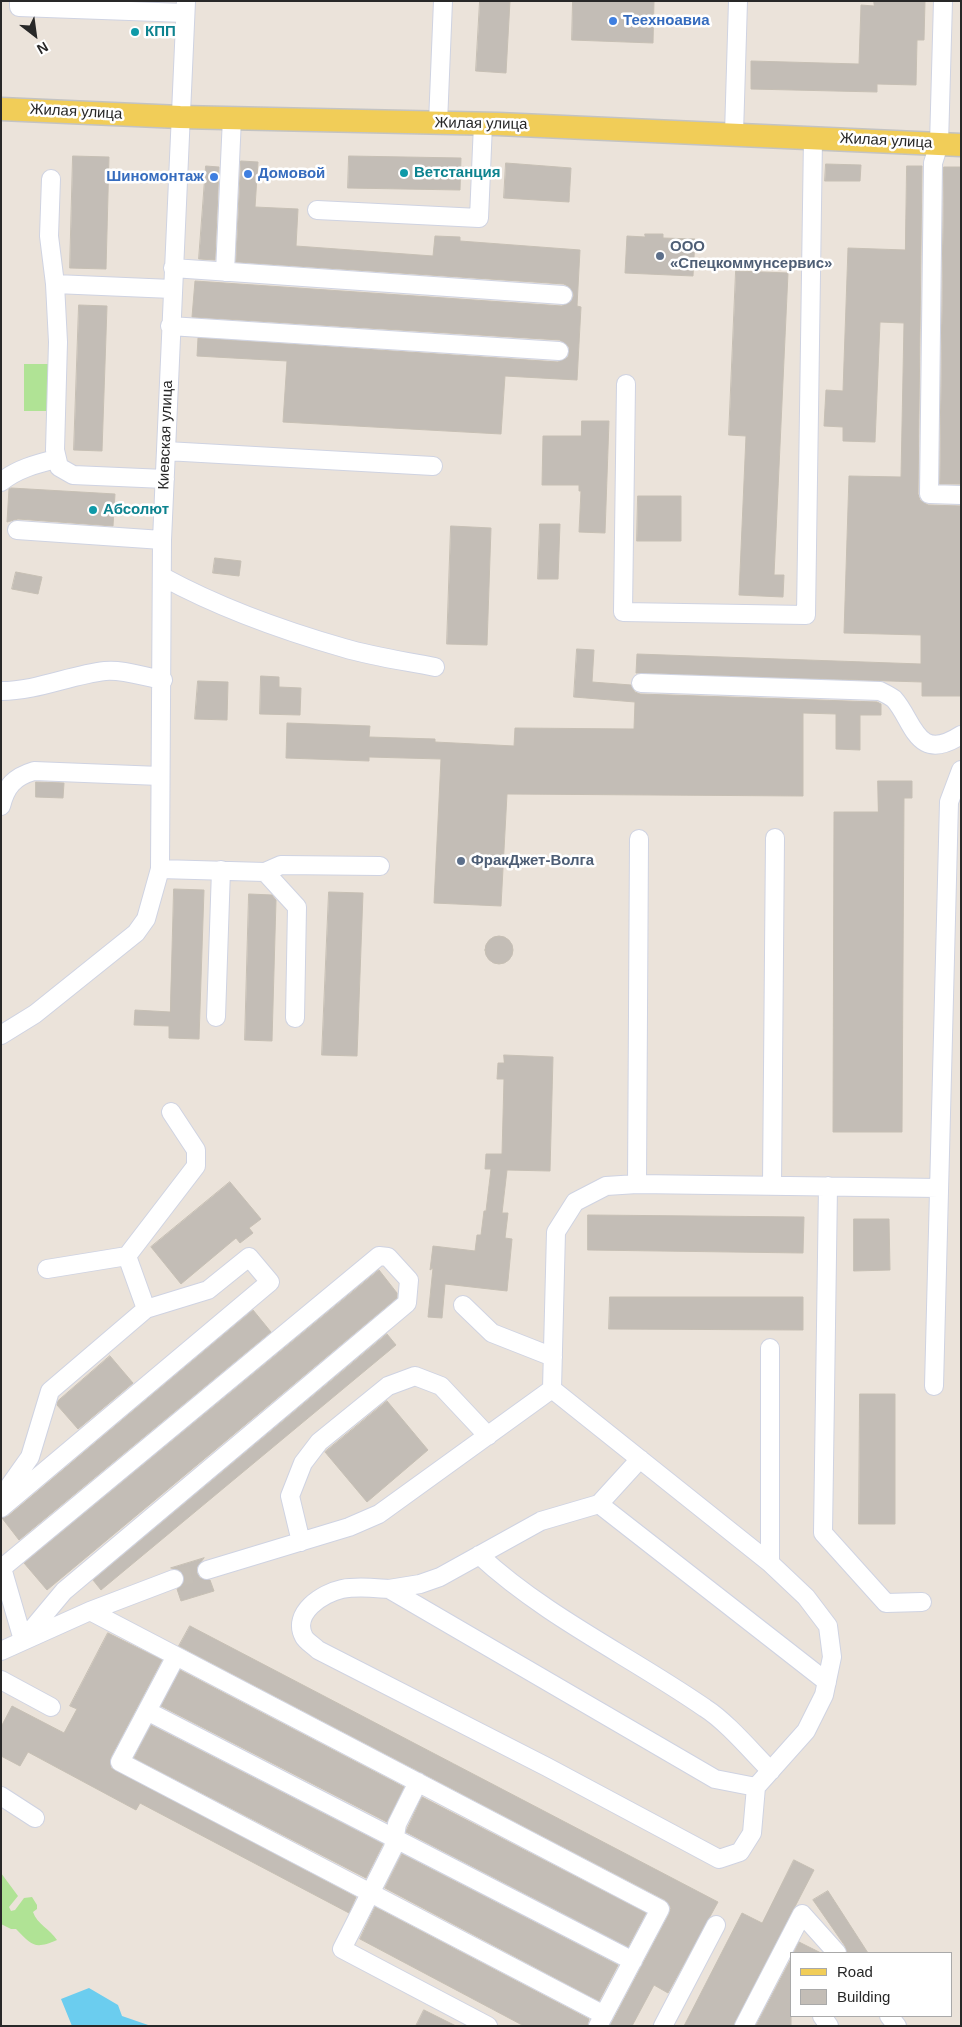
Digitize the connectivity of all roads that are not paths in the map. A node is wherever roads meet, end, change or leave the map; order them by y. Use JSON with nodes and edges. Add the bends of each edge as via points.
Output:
{"nodes":[{"id":1,"x":19,"y":1,"type":"edge"},
{"id":2,"x":443,"y":1,"type":"edge"},
{"id":3,"x":738,"y":1,"type":"edge"},
{"id":4,"x":942,"y":1,"type":"edge"},
{"id":5,"x":185,"y":7,"type":"edge"},
{"id":6,"x":1,"y":109,"type":"edge"},
{"id":7,"x":180,"y":117,"type":"junction"},
{"id":8,"x":232,"y":118,"type":"junction"},
{"id":9,"x":438,"y":123,"type":"junction"},
{"id":10,"x":483,"y":124,"type":"junction"},
{"id":11,"x":734,"y":134,"type":"junction"},
{"id":12,"x":813,"y":138,"type":"junction"},
{"id":13,"x":950,"y":144,"type":"edge"},
{"id":14,"x":51,"y":179,"type":"dead end"},
{"id":15,"x":317,"y":210,"type":"dead end"},
{"id":16,"x":173,"y":268,"type":"junction"},
{"id":17,"x":225,"y":272,"type":"junction"},
{"id":18,"x":56,"y":284,"type":"junction"},
{"id":19,"x":172,"y":289,"type":"junction"},
{"id":20,"x":563,"y":295,"type":"dead end"},
{"id":21,"x":170,"y":326,"type":"junction"},
{"id":22,"x":559,"y":352,"type":"dead end"},
{"id":23,"x":626,"y":384,"type":"dead end"},
{"id":24,"x":166,"y":451,"type":"junction"},
{"id":25,"x":56,"y":459,"type":"junction"},
{"id":26,"x":433,"y":466,"type":"dead end"},
{"id":27,"x":165,"y":479,"type":"junction"},
{"id":28,"x":1,"y":482,"type":"edge"},
{"id":29,"x":961,"y":495,"type":"edge"},
{"id":30,"x":17,"y":530,"type":"dead end"},
{"id":31,"x":162,"y":540,"type":"junction"},
{"id":32,"x":162,"y":577,"type":"junction"},
{"id":33,"x":435,"y":667,"type":"dead end"},
{"id":34,"x":163,"y":680,"type":"junction"},
{"id":35,"x":641,"y":683,"type":"dead end"},
{"id":36,"x":1,"y":691,"type":"edge"},
{"id":37,"x":961,"y":735,"type":"edge"},
{"id":38,"x":961,"y":770,"type":"edge"},
{"id":39,"x":160,"y":776,"type":"junction"},
{"id":40,"x":1,"y":806,"type":"edge"},
{"id":41,"x":639,"y":838,"type":"dead end"},
{"id":42,"x":775,"y":838,"type":"dead end"},
{"id":43,"x":380,"y":866,"type":"dead end"},
{"id":44,"x":160,"y":868,"type":"junction"},
{"id":45,"x":221,"y":870,"type":"junction"},
{"id":46,"x":265,"y":872,"type":"junction"},
{"id":47,"x":961,"y":874,"type":"edge"},
{"id":48,"x":947,"y":890,"type":"junction"},
{"id":49,"x":216,"y":1018,"type":"dead end"},
{"id":50,"x":295,"y":1018,"type":"dead end"},
{"id":51,"x":6,"y":1027,"type":"edge"},
{"id":52,"x":172,"y":1112,"type":"dead end"},
{"id":53,"x":638,"y":1184,"type":"junction"},
{"id":54,"x":772,"y":1185,"type":"junction"},
{"id":55,"x":828,"y":1186,"type":"junction"},
{"id":56,"x":939,"y":1188,"type":"junction"},
{"id":57,"x":127,"y":1256,"type":"junction"},
{"id":58,"x":47,"y":1269,"type":"dead end"},
{"id":59,"x":464,"y":1305,"type":"dead end"},
{"id":60,"x":146,"y":1309,"type":"junction"},
{"id":61,"x":770,"y":1348,"type":"dead end"},
{"id":62,"x":553,"y":1357,"type":"junction"},
{"id":63,"x":934,"y":1386,"type":"dead end"},
{"id":64,"x":552,"y":1389,"type":"junction"},
{"id":65,"x":488,"y":1436,"type":"junction"},
{"id":66,"x":640,"y":1459,"type":"junction"},
{"id":67,"x":1,"y":1498,"type":"edge"},
{"id":68,"x":599,"y":1504,"type":"junction"},
{"id":69,"x":1,"y":1508,"type":"edge"},
{"id":70,"x":301,"y":1542,"type":"junction"},
{"id":71,"x":479,"y":1555,"type":"junction"},
{"id":72,"x":770,"y":1563,"type":"junction"},
{"id":73,"x":2,"y":1567,"type":"edge"},
{"id":74,"x":207,"y":1570,"type":"tunnel mouth"},
{"id":75,"x":174,"y":1579,"type":"tunnel mouth"},
{"id":76,"x":389,"y":1589,"type":"junction"},
{"id":77,"x":922,"y":1602,"type":"dead end"},
{"id":78,"x":90,"y":1611,"type":"junction"},
{"id":79,"x":23,"y":1640,"type":"junction"},
{"id":80,"x":1,"y":1651,"type":"edge"},
{"id":81,"x":176,"y":1656,"type":"junction"},
{"id":82,"x":1,"y":1680,"type":"edge"},
{"id":83,"x":827,"y":1682,"type":"junction"},
{"id":84,"x":51,"y":1707,"type":"dead end"},
{"id":85,"x":147,"y":1711,"type":"junction"},
{"id":86,"x":771,"y":1770,"type":"junction"},
{"id":87,"x":418,"y":1782,"type":"junction"},
{"id":88,"x":756,"y":1787,"type":"junction"},
{"id":89,"x":1,"y":1796,"type":"edge"},
{"id":90,"x":35,"y":1818,"type":"dead end"},
{"id":91,"x":394,"y":1838,"type":"junction"},
{"id":92,"x":370,"y":1893,"type":"junction"},
{"id":93,"x":716,"y":1925,"type":"dead end"},
{"id":94,"x":836,"y":1952,"type":"edge"},
{"id":95,"x":633,"y":1961,"type":"junction"},
{"id":96,"x":601,"y":2020,"type":"edge"},
{"id":97,"x":488,"y":2026,"type":"edge"},
{"id":98,"x":663,"y":2026,"type":"edge"},
{"id":99,"x":744,"y":2026,"type":"edge"}],
"edges":[{"from":1,"to":5,"type":"street","via":[[19,7]]},
{"from":2,"to":9,"type":"street"},
{"from":3,"to":11,"type":"street"},
{"from":4,"to":13,"type":"street"},
{"from":5,"to":7,"type":"street","name":"Киевская улица"},
{"from":6,"to":7,"type":"main road","name":"Жилая улица"},
{"from":7,"to":8,"type":"main road","name":"Жилая улица"},
{"from":7,"to":16,"type":"street","name":"Киевская улица"},
{"from":8,"to":9,"type":"main road","name":"Жилая улица"},
{"from":8,"to":17,"type":"street"},
{"from":9,"to":10,"type":"main road","name":"Жилая улица"},
{"from":10,"to":11,"type":"main road","name":"Жилая улица"},
{"from":10,"to":15,"type":"street","via":[[479,218]]},
{"from":11,"to":12,"type":"main road","name":"Жилая улица"},
{"from":12,"to":13,"type":"main road","name":"Жилая улица"},
{"from":12,"to":23,"type":"street","via":[[806,614],[623,612]]},
{"from":13,"to":29,"type":"street","via":[[933,163],[929,494]]},
{"from":14,"to":18,"type":"street","via":[[50,236]]},
{"from":16,"to":17,"type":"street"},
{"from":16,"to":19,"type":"street","name":"Киевская улица"},
{"from":17,"to":20,"type":"street"},
{"from":18,"to":19,"type":"street"},
{"from":18,"to":25,"type":"street"},
{"from":19,"to":21,"type":"street","name":"Киевская улица"},
{"from":21,"to":22,"type":"street"},
{"from":21,"to":24,"type":"street","name":"Киевская улица"},
{"from":24,"to":26,"type":"street"},
{"from":24,"to":27,"type":"street","name":"Киевская улица"},
{"from":25,"to":27,"type":"street","via":[[64,472],[73,475]]},
{"from":25,"to":28,"type":"street","via":[[32,465]]},
{"from":27,"to":31,"type":"street","name":"Киевская улица"},
{"from":30,"to":31,"type":"street"},
{"from":31,"to":32,"type":"street","name":"Киевская улица"},
{"from":32,"to":33,"type":"street","via":[[199,597],[255,620],[346,649]]},
{"from":32,"to":34,"type":"street","name":"Киевская улица"},
{"from":34,"to":36,"type":"street","via":[[108,670],[18,691]]},
{"from":34,"to":39,"type":"street","name":"Киевская улица"},
{"from":35,"to":37,"type":"street","via":[[880,691],[894,699],[922,740],[936,744],[951,742]]},
{"from":38,"to":48,"type":"street","via":[[949,802]]},
{"from":39,"to":40,"type":"street","via":[[34,771],[11,782],[4,792]]},
{"from":39,"to":44,"type":"street","name":"Киевская улица"},
{"from":41,"to":53,"type":"street"},
{"from":42,"to":54,"type":"street"},
{"from":43,"to":46,"type":"street","via":[[281,865]]},
{"from":44,"to":45,"type":"street"},
{"from":44,"to":51,"type":"street","name":"Киевская улица","via":[[146,919],[136,933],[35,1014]]},
{"from":45,"to":46,"type":"street"},
{"from":45,"to":49,"type":"street"},
{"from":46,"to":50,"type":"street","via":[[297,907]]},
{"from":47,"to":48,"type":"street"},
{"from":48,"to":56,"type":"street"},
{"from":52,"to":57,"type":"street","via":[[196,1150],[196,1166]]},
{"from":53,"to":54,"type":"street"},
{"from":53,"to":62,"type":"street","via":[[606,1186],[575,1202],[556,1232]]},
{"from":54,"to":55,"type":"street"},
{"from":55,"to":56,"type":"street"},
{"from":55,"to":77,"type":"street","via":[[823,1533],[886,1603]]},
{"from":56,"to":63,"type":"street"},
{"from":57,"to":58,"type":"street"},
{"from":57,"to":60,"type":"street"},
{"from":59,"to":62,"type":"street","via":[[492,1333]]},
{"from":60,"to":67,"type":"street","via":[[50,1391],[30,1457]]},
{"from":60,"to":69,"type":"street","via":[[208,1290],[249,1257],[270,1282]]},
{"from":61,"to":72,"type":"street"},
{"from":62,"to":64,"type":"street"},
{"from":64,"to":65,"type":"street"},
{"from":64,"to":66,"type":"street"},
{"from":65,"to":70,"type":"street","via":[[379,1514]]},
{"from":65,"to":70,"type":"street","via":[[441,1386],[415,1376],[388,1386],[319,1442],[303,1464],[290,1496]]},
{"from":66,"to":68,"type":"street"},
{"from":66,"to":72,"type":"street"},
{"from":68,"to":71,"type":"street","via":[[541,1521]]},
{"from":68,"to":83,"type":"street"},
{"from":70,"to":74,"type":"street"},
{"from":71,"to":76,"type":"street","via":[[420,1584]]},
{"from":71,"to":86,"type":"street","via":[[554,1614],[707,1708]]},
{"from":72,"to":83,"type":"street","via":[[806,1597],[828,1626],[832,1657]]},
{"from":73,"to":79,"type":"street"},
{"from":73,"to":79,"type":"street","via":[[379,1256],[388,1257],[410,1280],[407,1302],[64,1590]]},
{"from":75,"to":78,"type":"street"},
{"from":76,"to":88,"type":"street","via":[[714,1778]]},
{"from":76,"to":88,"type":"street","via":[[361,1587],[324,1595],[306,1610],[301,1623],[304,1637],[318,1650],[719,1859],[740,1852],[752,1833]]},
{"from":78,"to":79,"type":"street"},
{"from":78,"to":81,"type":"street"},
{"from":79,"to":80,"type":"street"},
{"from":81,"to":85,"type":"street"},
{"from":81,"to":87,"type":"street"},
{"from":82,"to":84,"type":"street"},
{"from":83,"to":86,"type":"street","via":[[806,1731]]},
{"from":85,"to":91,"type":"street"},
{"from":85,"to":92,"type":"street","via":[[120,1762]]},
{"from":86,"to":88,"type":"street"},
{"from":87,"to":91,"type":"street","via":[[397,1824]]},
{"from":87,"to":95,"type":"street","via":[[660,1909]]},
{"from":89,"to":90,"type":"street"},
{"from":91,"to":92,"type":"street","via":[[393,1848]]},
{"from":91,"to":95,"type":"street"},
{"from":92,"to":96,"type":"street"},
{"from":92,"to":97,"type":"street","via":[[342,1949]]},
{"from":93,"to":98,"type":"street"},
{"from":94,"to":99,"type":"street","via":[[802,1914]]},
{"from":95,"to":96,"type":"street"}]}
